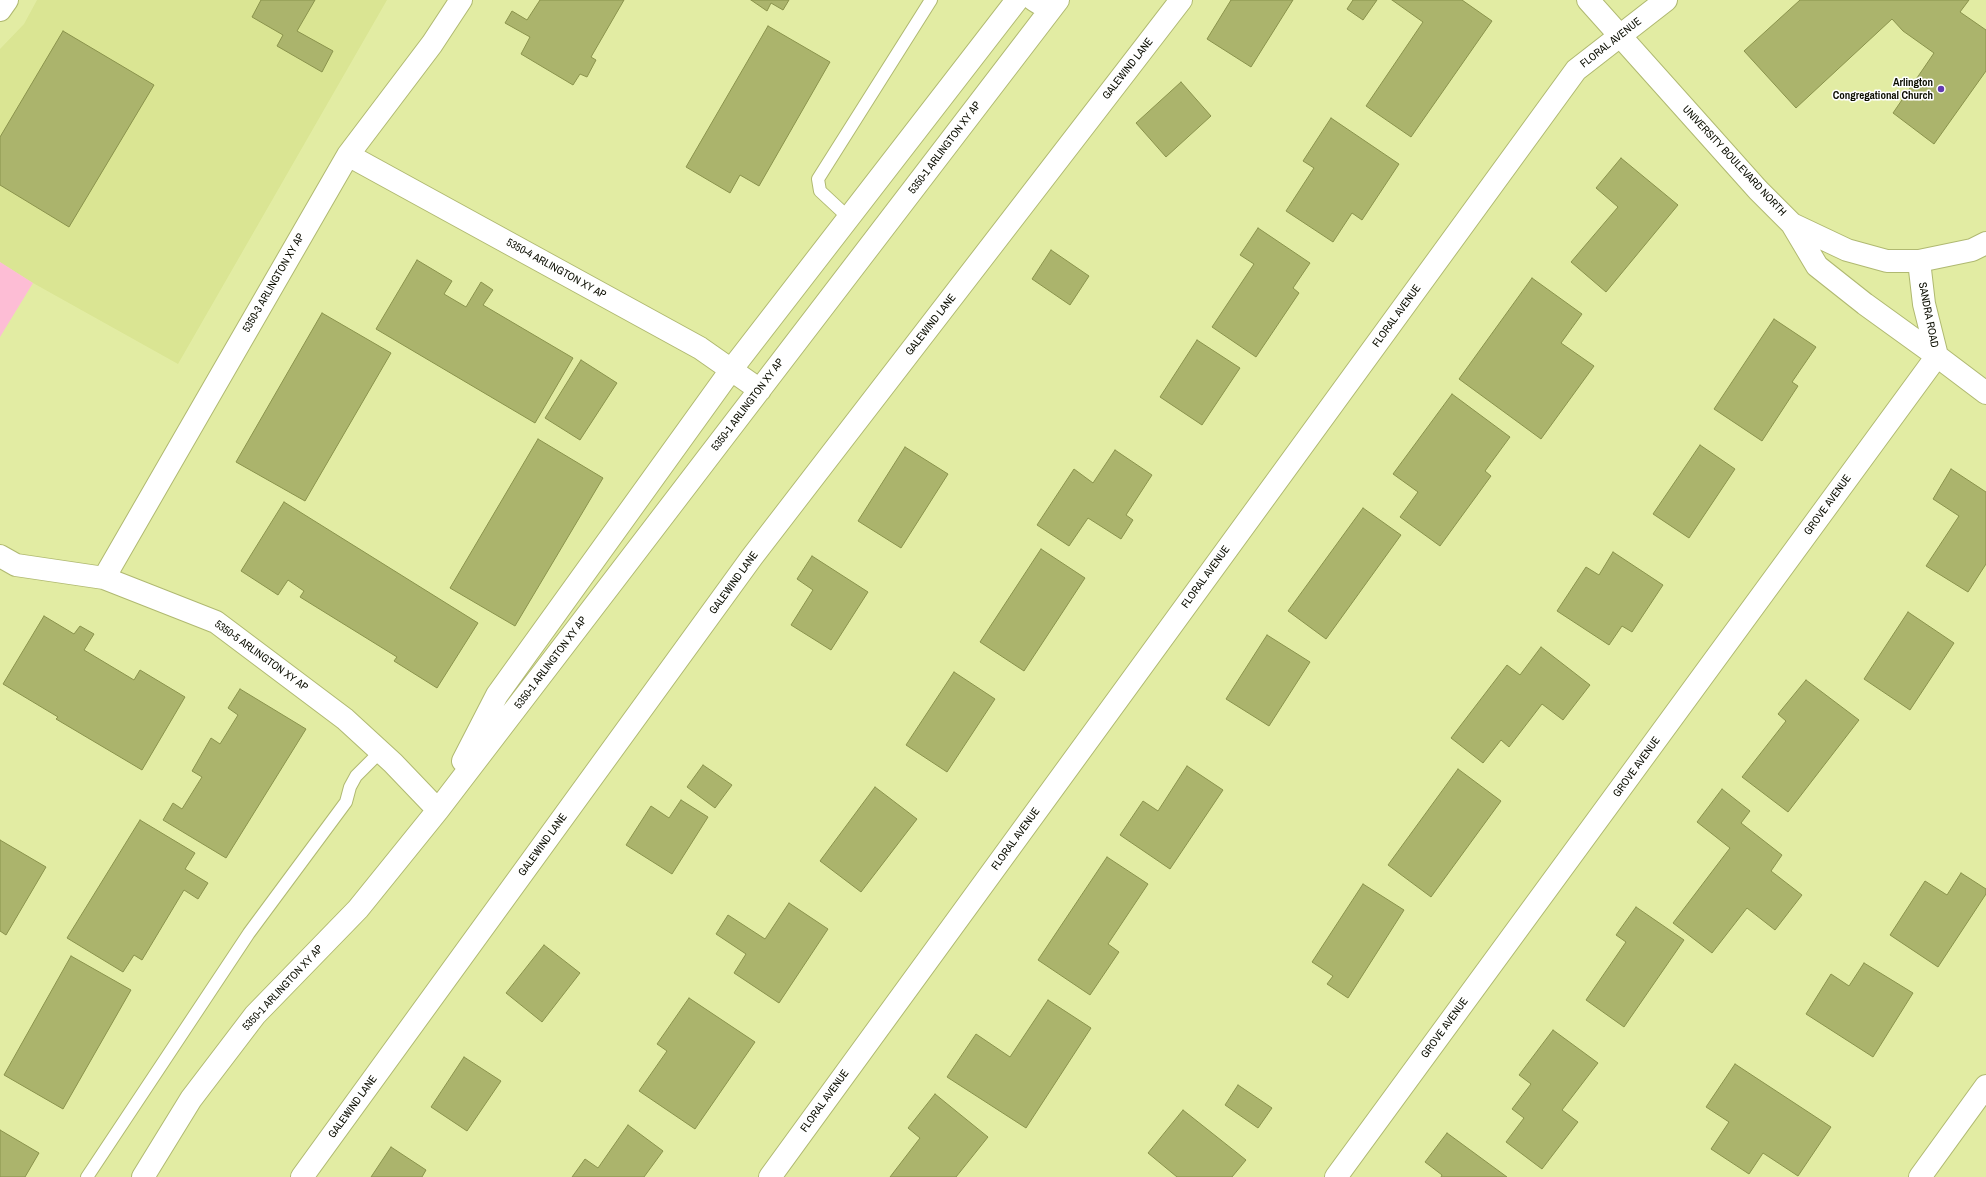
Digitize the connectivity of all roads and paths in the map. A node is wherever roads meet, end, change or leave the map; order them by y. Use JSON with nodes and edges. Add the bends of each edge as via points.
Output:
{"nodes":[{"id":1,"x":7,"y":0,"type":"edge"},
{"id":2,"x":461,"y":0,"type":"edge"},
{"id":3,"x":931,"y":0,"type":"edge"},
{"id":4,"x":1017,"y":0,"type":"edge"},
{"id":5,"x":1181,"y":0,"type":"edge"},
{"id":6,"x":1588,"y":0,"type":"edge"},
{"id":7,"x":1666,"y":0,"type":"edge"},
{"id":8,"x":1047,"y":3,"type":"edge"},
{"id":9,"x":0,"y":10,"type":"edge"},
{"id":10,"x":1619,"y":36,"type":"junction"},
{"id":11,"x":348,"y":155,"type":"junction"},
{"id":12,"x":849,"y":218,"type":"junction"},
{"id":13,"x":1792,"y":224,"type":"junction"},
{"id":14,"x":1986,"y":244,"type":"edge"},
{"id":15,"x":1919,"y":261,"type":"junction"},
{"id":16,"x":1937,"y":356,"type":"junction"},
{"id":17,"x":731,"y":370,"type":"junction"},
{"id":18,"x":760,"y":390,"type":"junction"},
{"id":19,"x":1986,"y":393,"type":"edge"},
{"id":20,"x":0,"y":556,"type":"edge"},
{"id":21,"x":104,"y":578,"type":"junction"},
{"id":22,"x":380,"y":751,"type":"junction"},
{"id":23,"x":438,"y":810,"type":"junction"},
{"id":24,"x":1986,"y":1086,"type":"edge"},
{"id":25,"x":87,"y":1177,"type":"edge"},
{"id":26,"x":143,"y":1177,"type":"edge"},
{"id":27,"x":302,"y":1177,"type":"edge"},
{"id":28,"x":770,"y":1177,"type":"edge"},
{"id":29,"x":1336,"y":1177,"type":"edge"},
{"id":30,"x":1920,"y":1177,"type":"edge"}],
"edges":[{"from":1,"to":9,"type":"street"},
{"from":2,"to":11,"type":"street","name":"5350-3 ARLINGTON XY AP","via":[[432,44]]},
{"from":3,"to":12,"type":"lane","via":[[818,178],[820,191]]},
{"from":4,"to":12,"type":"street","name":"5350-1 ARLINGTON XY AP"},
{"from":5,"to":27,"type":"street","name":"GALEWIND LANE","via":[[752,557]]},
{"from":6,"to":10,"type":"street","name":"UNIVERSITY BOULEVARD NORTH"},
{"from":7,"to":10,"type":"street","name":"FLORAL AVENUE"},
{"from":8,"to":18,"type":"street","name":"5350-1 ARLINGTON XY AP"},
{"from":10,"to":13,"type":"street","name":"UNIVERSITY BOULEVARD NORTH"},
{"from":10,"to":28,"type":"street","name":"FLORAL AVENUE","via":[[1576,70]]},
{"from":11,"to":17,"type":"street","name":"5350-4 ARLINGTON XY AP","via":[[700,348]]},
{"from":11,"to":21,"type":"street","name":"5350-3 ARLINGTON XY AP"},
{"from":12,"to":17,"type":"street","name":"5350-1 ARLINGTON XY AP"},
{"from":13,"to":15,"type":"street","name":"UNIVERSITY BOULEVARD NORTH","via":[[1847,250],[1887,261]]},
{"from":13,"to":16,"type":"street","via":[[1817,266]]},
{"from":14,"to":15,"type":"street","name":"UNIVERSITY BOULEVARD NORTH","via":[[1972,250]]},
{"from":15,"to":16,"type":"street","name":"SANDRA ROAD","via":[[1924,304]]},
{"from":16,"to":19,"type":"street","name":"SANDRA ROAD"},
{"from":16,"to":29,"type":"street","name":"GROVE AVENUE"},
{"from":17,"to":18,"type":"street","name":"5350-4 ARLINGTON XY AP"},
{"from":17,"to":23,"type":"street","name":"5350-1 ARLINGTON XY AP","via":[[497,695]]},
{"from":18,"to":23,"type":"street","name":"5350-1 ARLINGTON XY AP"},
{"from":20,"to":21,"type":"street","name":"5350-5 ARLINGTON XY AP","via":[[16,565]]},
{"from":21,"to":22,"type":"street","name":"5350-5 ARLINGTON XY AP","via":[[216,622],[345,719]]},
{"from":22,"to":23,"type":"street","name":"5350-5 ARLINGTON XY AP"},
{"from":22,"to":25,"type":"lane","via":[[356,776],[346,802],[249,932]]},
{"from":23,"to":26,"type":"street","name":"5350-1 ARLINGTON XY AP","via":[[358,909],[255,1014],[191,1099]]},
{"from":24,"to":30,"type":"street"}]}
